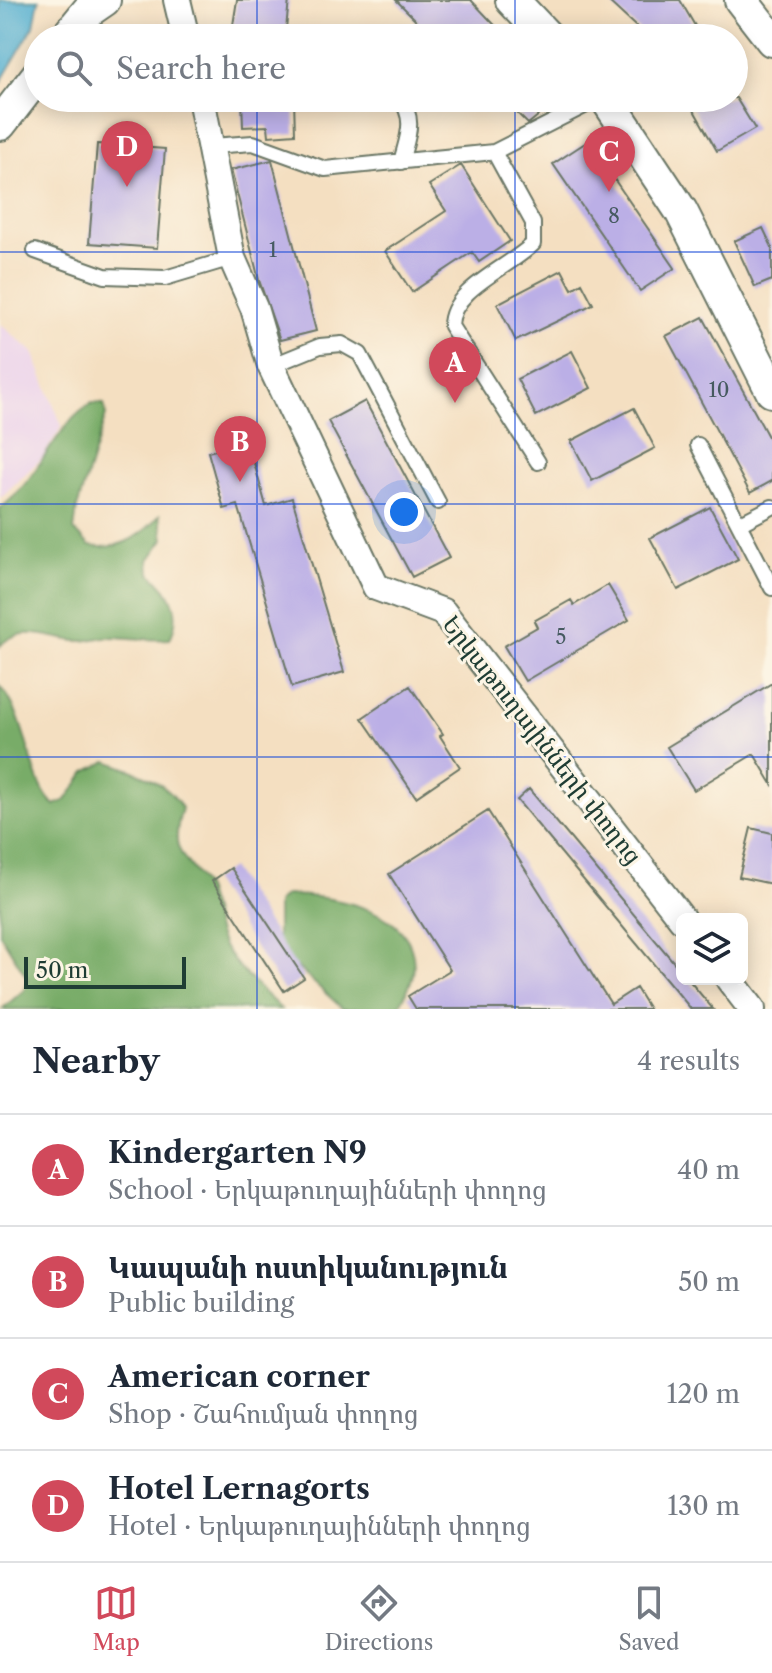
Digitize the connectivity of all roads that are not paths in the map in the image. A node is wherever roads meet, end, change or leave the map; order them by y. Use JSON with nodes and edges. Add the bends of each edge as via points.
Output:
{"nodes":[{"id":1,"x":104,"y":0,"type":"edge"},
{"id":2,"x":177,"y":0,"type":"edge"},
{"id":3,"x":512,"y":0,"type":"edge"},
{"id":4,"x":741,"y":0,"type":"edge"},
{"id":5,"x":77,"y":24,"type":"edge"},
{"id":6,"x":183,"y":24,"type":"edge"},
{"id":7,"x":535,"y":24,"type":"edge"},
{"id":8,"x":772,"y":40,"type":"edge"},
{"id":9,"x":24,"y":93,"type":"edge"},
{"id":10,"x":204,"y":112,"type":"edge"},
{"id":11,"x":408,"y":112,"type":"edge"},
{"id":12,"x":573,"y":112,"type":"edge"},
{"id":13,"x":615,"y":112,"type":"edge"},
{"id":14,"x":0,"y":124,"type":"edge"},
{"id":15,"x":212,"y":146,"type":"junction"},
{"id":16,"x":494,"y":152,"type":"junction"},
{"id":17,"x":401,"y":162,"type":"junction"},
{"id":18,"x":35,"y":251,"type":"dead end"},
{"id":19,"x":232,"y":258,"type":"junction"},
{"id":20,"x":271,"y":366,"type":"junction"},
{"id":21,"x":772,"y":391,"type":"edge"},
{"id":22,"x":698,"y":445,"type":"dead end"},
{"id":23,"x":538,"y":462,"type":"dead end"},
{"id":24,"x":438,"y":502,"type":"dead end"},
{"id":25,"x":772,"y":507,"type":"edge"},
{"id":26,"x":739,"y":524,"type":"junction"},
{"id":27,"x":772,"y":588,"type":"edge"},
{"id":28,"x":677,"y":913,"type":"edge"},
{"id":29,"x":734,"y":985,"type":"edge"},
{"id":30,"x":752,"y":1009,"type":"edge"}],
"edges":[{"from":1,"to":5,"type":"street"},
{"from":2,"to":6,"type":"street"},
{"from":3,"to":7,"type":"street"},
{"from":4,"to":8,"type":"street"},
{"from":9,"to":14,"type":"street"},
{"from":10,"to":15,"type":"street","name":"Երկաթուղայինների փողոց"},
{"from":11,"to":17,"type":"lane","via":[[411,123]]},
{"from":12,"to":16,"type":"lane"},
{"from":13,"to":21,"type":"street","via":[[681,211]]},
{"from":15,"to":17,"type":"lane","via":[[253,143],[325,169]]},
{"from":15,"to":19,"type":"street","name":"Երկաթուղայինների փողոց"},
{"from":16,"to":17,"type":"lane"},
{"from":16,"to":23,"type":"lane","via":[[533,223],[533,244],[461,296],[451,312],[451,326]]},
{"from":18,"to":19,"type":"lane","via":[[105,276],[165,278]]},
{"from":19,"to":20,"type":"street","name":"Երկաթուղայինների փողոց"},
{"from":20,"to":24,"type":"lane","via":[[320,346],[342,344],[360,354]]},
{"from":20,"to":28,"type":"street","name":"Երկաթուղայինների փողոց","via":[[376,587],[443,612]]},
{"from":22,"to":26,"type":"lane"},
{"from":25,"to":26,"type":"lane"},
{"from":26,"to":27,"type":"lane"},
{"from":29,"to":30,"type":"street"}]}
